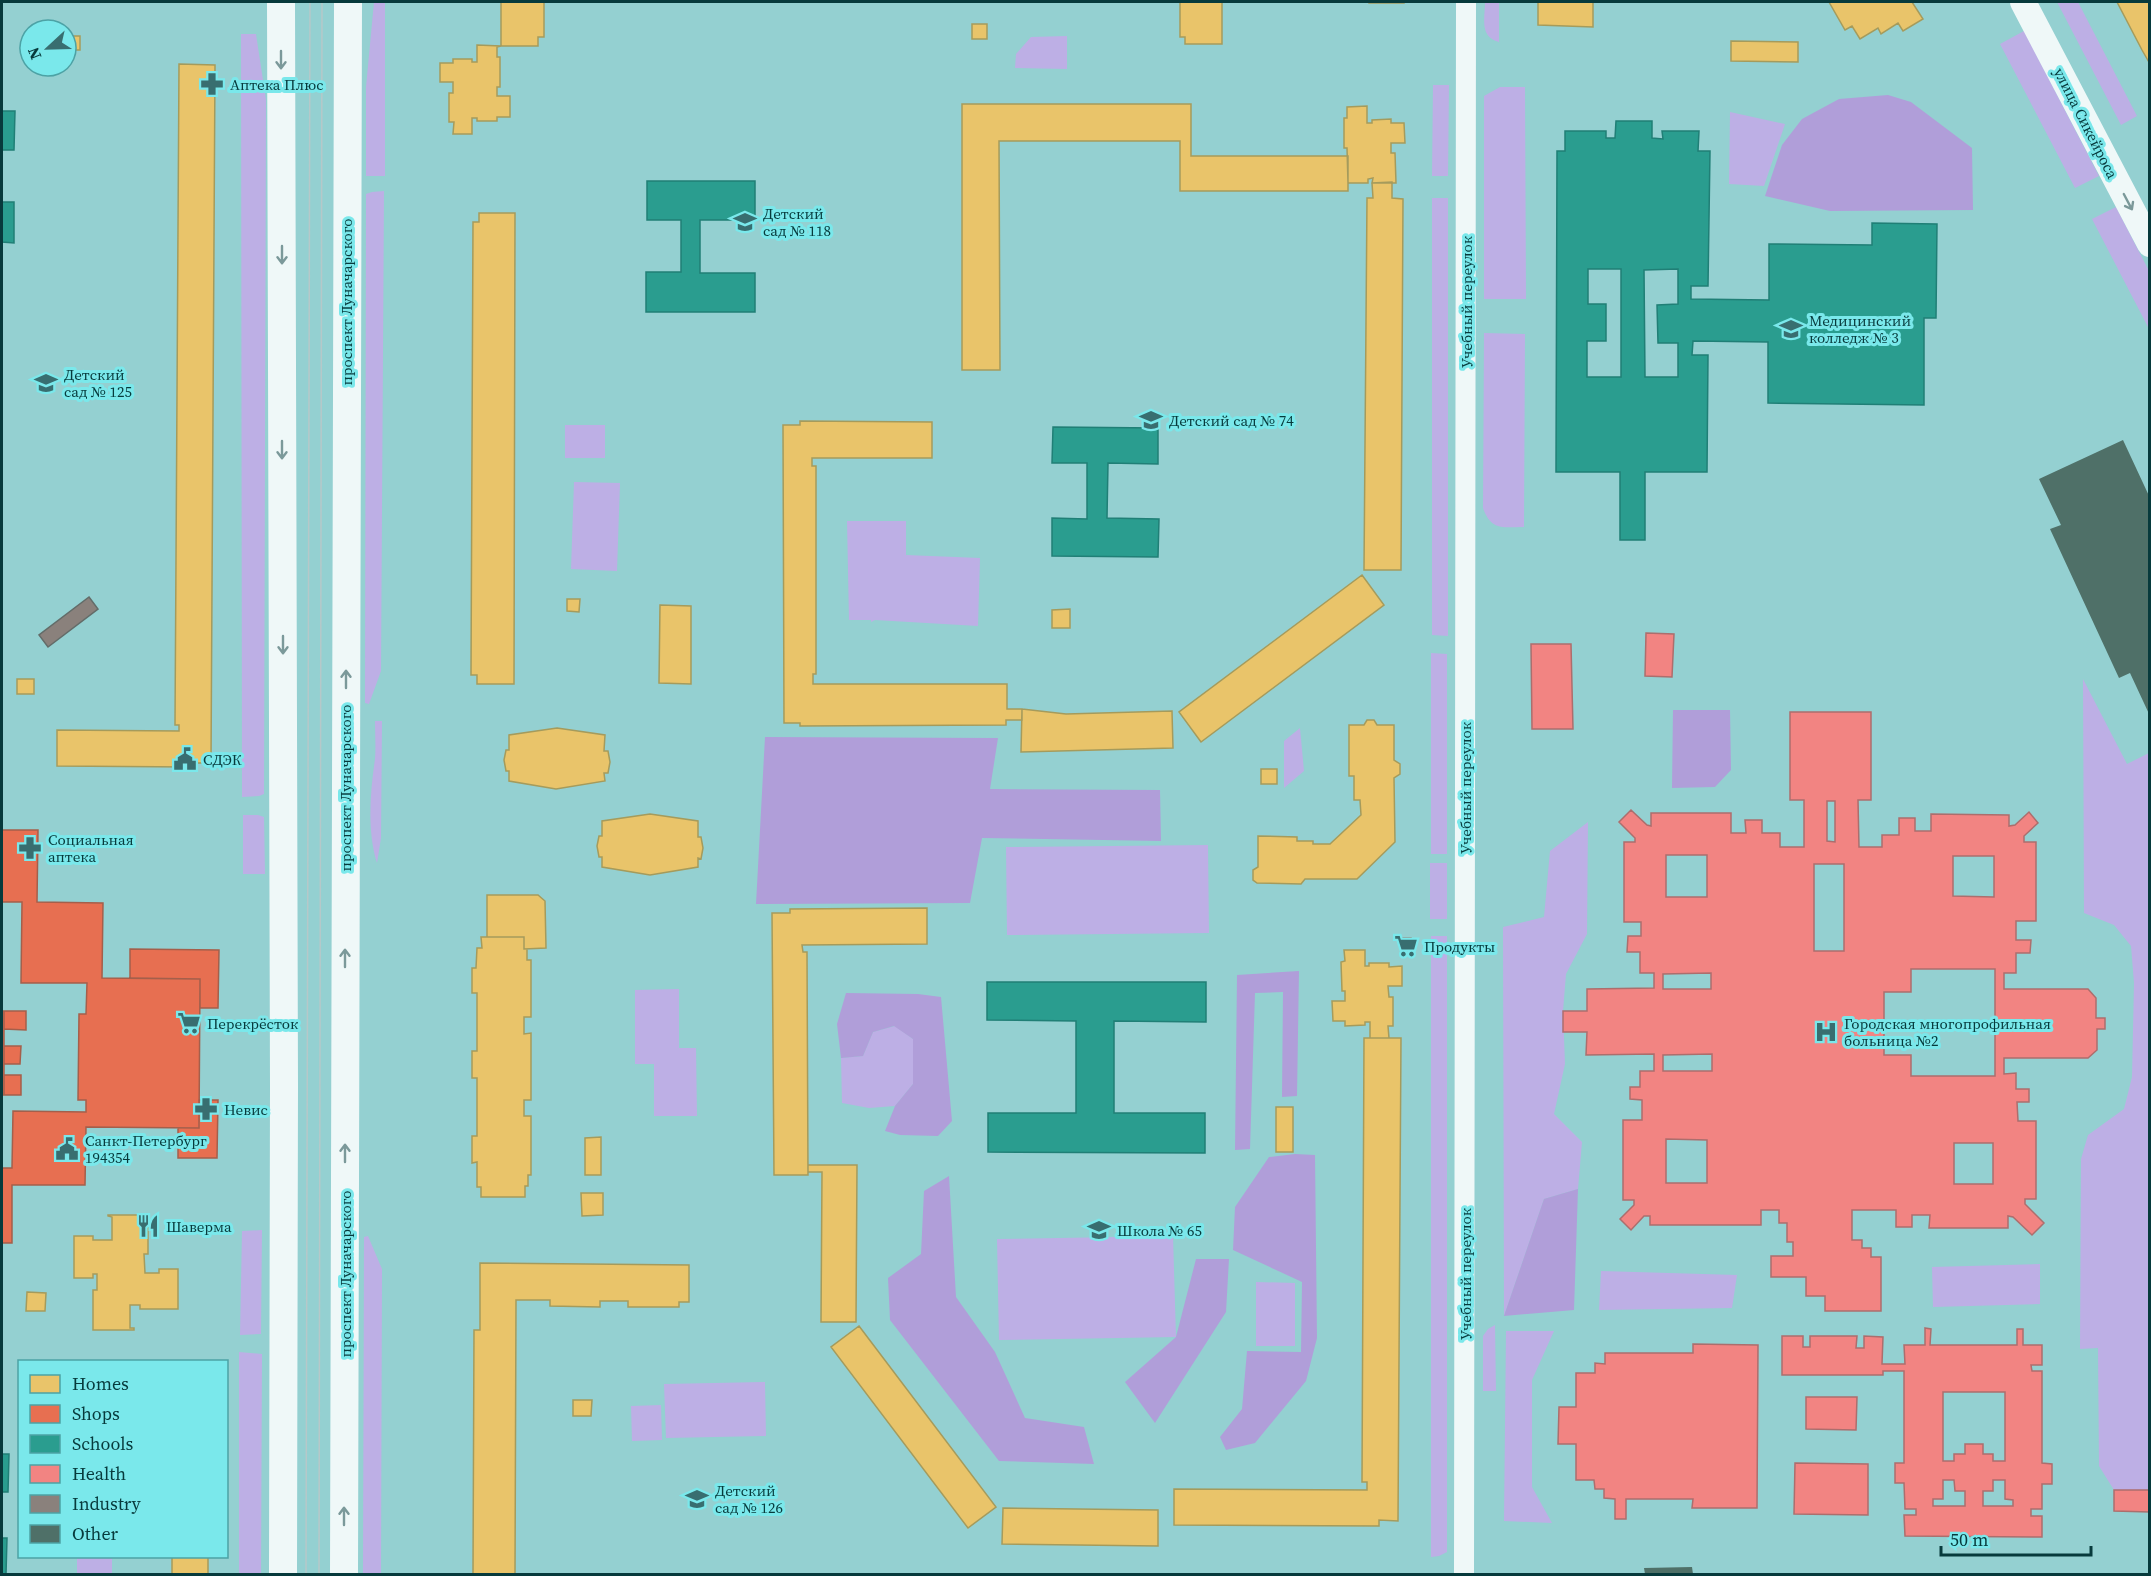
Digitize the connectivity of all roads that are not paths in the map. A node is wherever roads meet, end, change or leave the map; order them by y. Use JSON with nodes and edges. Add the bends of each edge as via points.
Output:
{"nodes":[{"id":1,"x":281,"y":2,"type":"edge"},
{"id":2,"x":348,"y":2,"type":"edge"},
{"id":3,"x":1466,"y":2,"type":"edge"},
{"id":4,"x":2023,"y":2,"type":"edge"},
{"id":5,"x":2043,"y":2,"type":"edge"},
{"id":6,"x":2150,"y":206,"type":"edge"},
{"id":7,"x":2150,"y":244,"type":"edge"},
{"id":8,"x":284,"y":1575,"type":"edge"},
{"id":9,"x":344,"y":1575,"type":"edge"},
{"id":10,"x":1464,"y":1575,"type":"edge"}],
"edges":[{"from":1,"to":8,"type":"main road","one_way":true},
{"from":9,"to":2,"type":"main road","name":"проспект Луначарского","one_way":true},
{"from":3,"to":10,"type":"street","name":"Учебный переулок"},
{"from":4,"to":7,"type":"street","name":"улица Сикейроса","one_way":true},
{"from":5,"to":6,"type":"street","name":"улица Сикейроса"}]}
